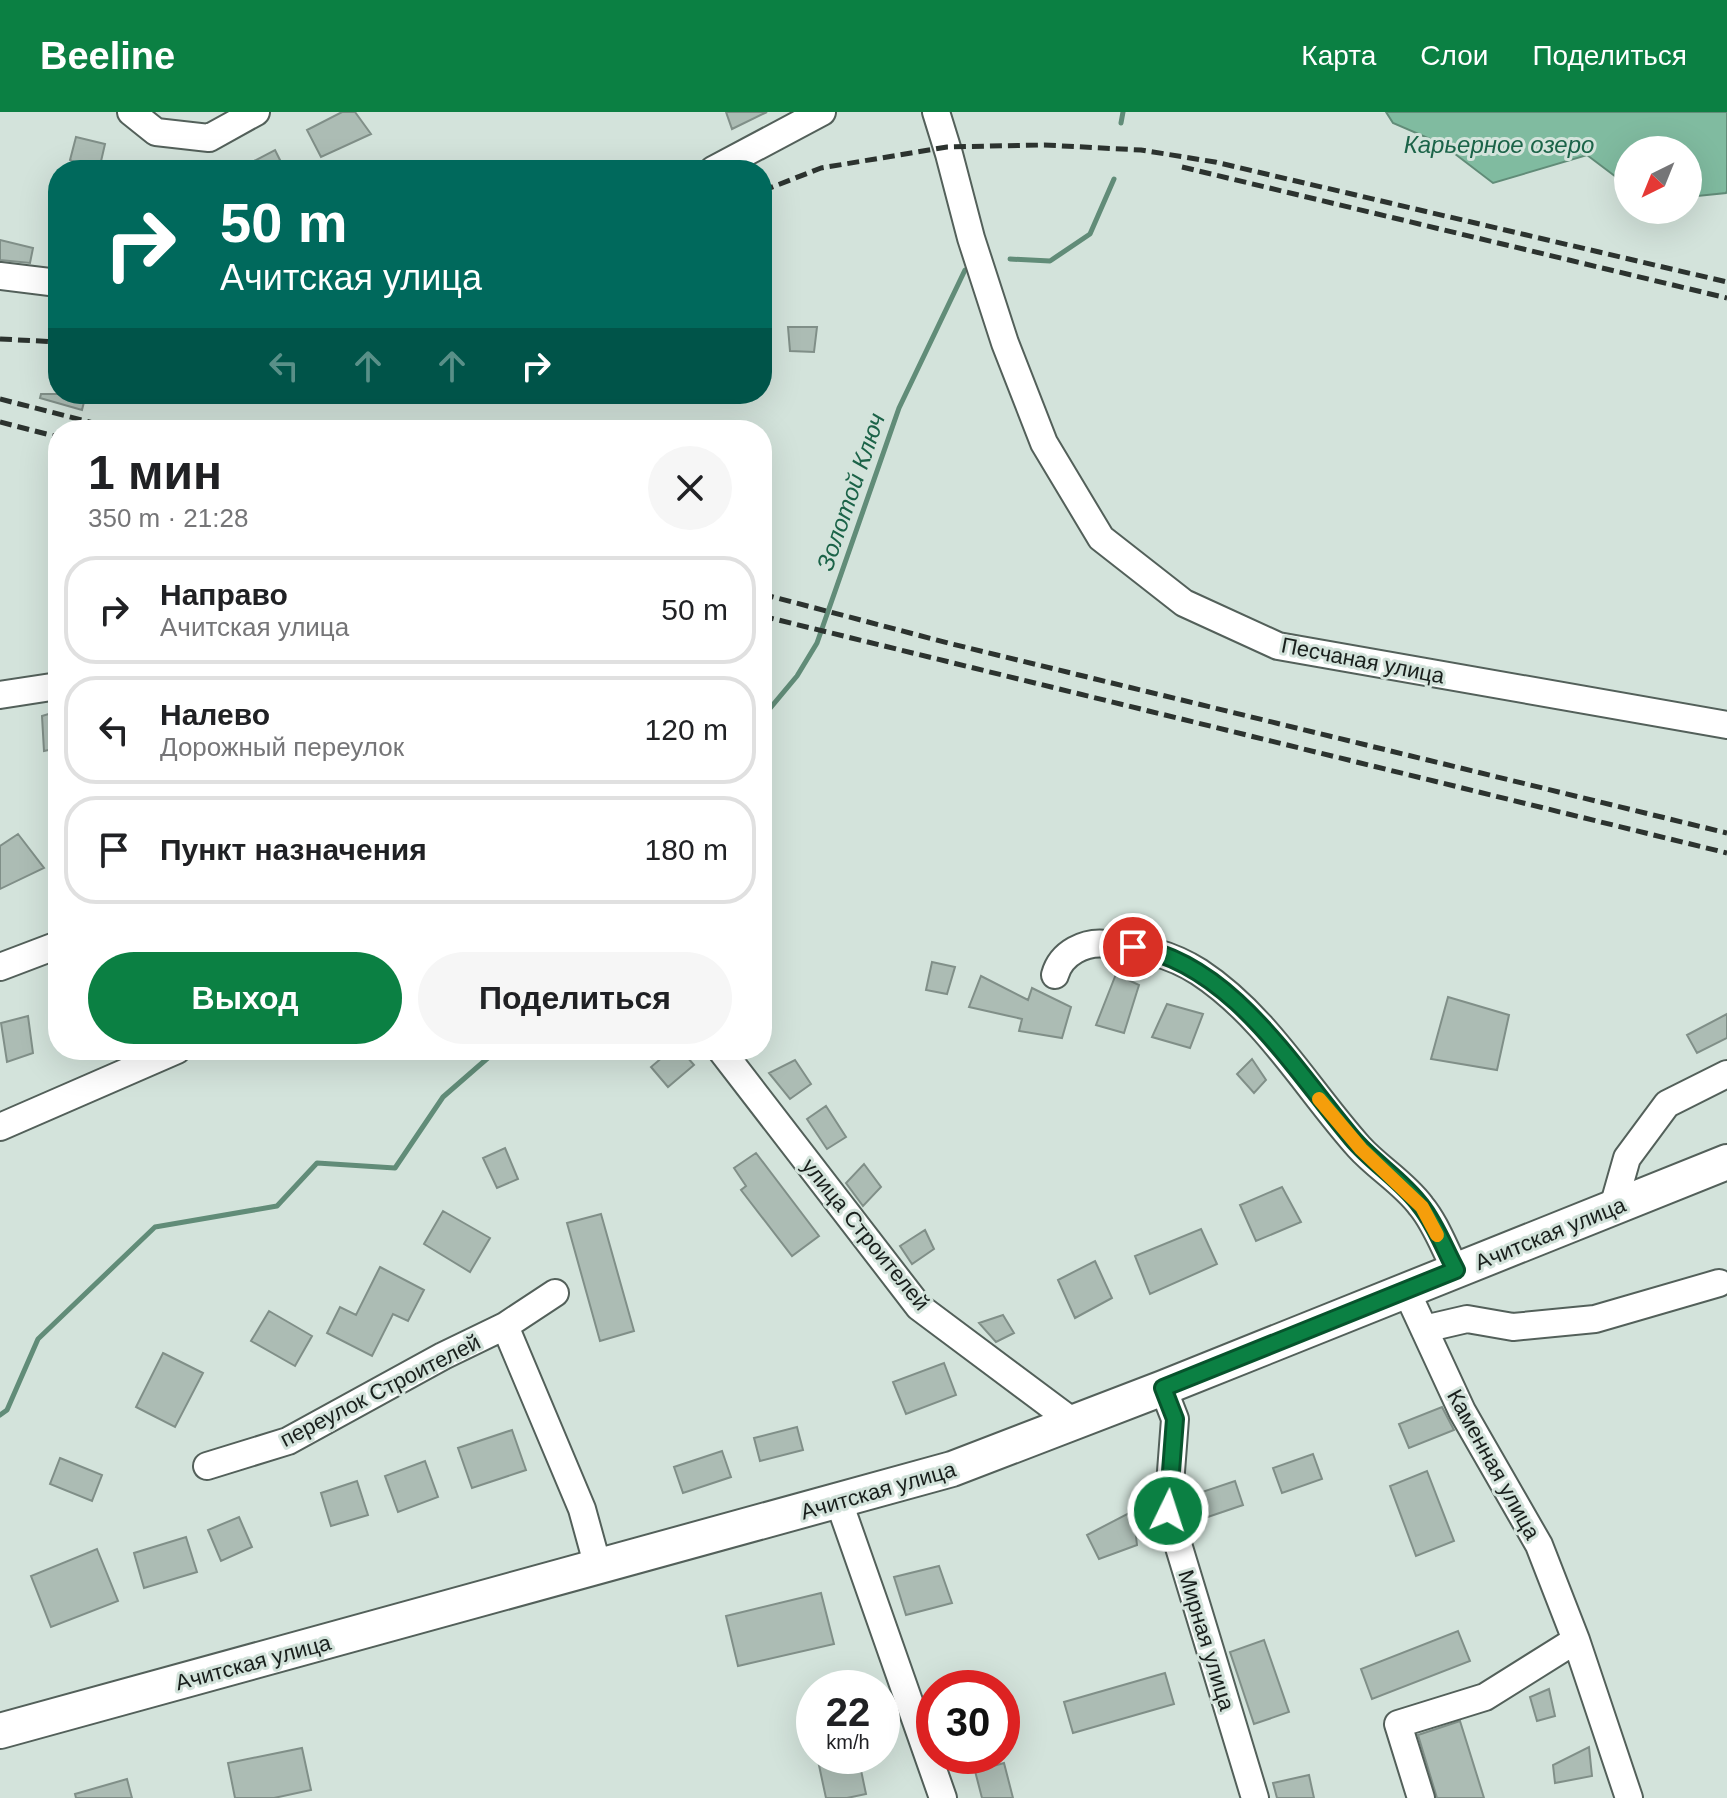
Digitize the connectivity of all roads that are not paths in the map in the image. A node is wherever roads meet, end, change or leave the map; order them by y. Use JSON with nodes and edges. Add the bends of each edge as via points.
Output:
{"nodes":[{"id":1,"x":131,"y":112,"type":"edge"},
{"id":2,"x":256,"y":112,"type":"edge"},
{"id":3,"x":822,"y":112,"type":"edge"},
{"id":4,"x":936,"y":112,"type":"edge"},
{"id":5,"x":732,"y":160,"type":"edge"},
{"id":6,"x":0,"y":276,"type":"edge"},
{"id":7,"x":48,"y":282,"type":"edge"},
{"id":8,"x":48,"y":688,"type":"edge"},
{"id":9,"x":0,"y":695,"type":"edge"},
{"id":10,"x":1727,"y":725,"type":"edge"},
{"id":11,"x":48,"y":949,"type":"edge"},
{"id":12,"x":0,"y":967,"type":"edge"},
{"id":13,"x":1055,"y":975,"type":"dead end"},
{"id":14,"x":154,"y":1060,"type":"edge"},
{"id":15,"x":729,"y":1060,"type":"edge"},
{"id":16,"x":1727,"y":1074,"type":"edge"},
{"id":17,"x":0,"y":1127,"type":"edge"},
{"id":18,"x":1727,"y":1162,"type":"edge"},
{"id":19,"x":1613,"y":1207,"type":"junction"},
{"id":20,"x":1456,"y":1270,"type":"junction"},
{"id":21,"x":1719,"y":1283,"type":"dead end"},
{"id":22,"x":1406,"y":1290,"type":"junction"},
{"id":23,"x":555,"y":1293,"type":"dead end"},
{"id":24,"x":505,"y":1326,"type":"junction"},
{"id":25,"x":1424,"y":1329,"type":"junction"},
{"id":26,"x":1163,"y":1388,"type":"junction"},
{"id":27,"x":1073,"y":1422,"type":"junction"},
{"id":28,"x":207,"y":1466,"type":"dead end"},
{"id":29,"x":839,"y":1502,"type":"junction"},
{"id":30,"x":598,"y":1567,"type":"junction"},
{"id":31,"x":1576,"y":1640,"type":"junction"},
{"id":32,"x":0,"y":1731,"type":"edge"},
{"id":33,"x":943,"y":1798,"type":"edge"},
{"id":34,"x":1255,"y":1798,"type":"edge"},
{"id":35,"x":1421,"y":1798,"type":"edge"},
{"id":36,"x":1629,"y":1798,"type":"edge"}],
"edges":[{"from":1,"to":2,"type":"street","via":[[156,132],[209,138]]},
{"from":3,"to":5,"type":"street"},
{"from":4,"to":10,"type":"street","name":"Песчаная улица","via":[[1000,328],[1044,443],[1101,538],[1184,603],[1278,646]]},
{"from":6,"to":7,"type":"street"},
{"from":8,"to":9,"type":"street"},
{"from":11,"to":12,"type":"street"},
{"from":13,"to":20,"type":"street","via":[[1058,963],[1071,952],[1097,943],[1157,951],[1198,971],[1234,999],[1361,1149],[1422,1207]]},
{"from":14,"to":17,"type":"street"},
{"from":15,"to":27,"type":"street","name":"улица Строителей","via":[[919,1307]]},
{"from":16,"to":19,"type":"street","via":[[1667,1104],[1627,1158]]},
{"from":18,"to":19,"type":"main road","name":"Ачитская улица"},
{"from":19,"to":20,"type":"main road","name":"Ачитская улица"},
{"from":20,"to":22,"type":"main road","name":"Ачитская улица"},
{"from":21,"to":25,"type":"street","via":[[1595,1319],[1513,1327],[1467,1319]]},
{"from":22,"to":25,"type":"street","name":"Каменная улица"},
{"from":22,"to":26,"type":"main road","name":"Ачитская улица"},
{"from":23,"to":24,"type":"street","name":"переулок Строителей"},
{"from":24,"to":28,"type":"street","name":"переулок Строителей","via":[[288,1441]]},
{"from":24,"to":30,"type":"street","name":"переулок Строителей","via":[[582,1509]]},
{"from":25,"to":31,"type":"street","name":"Каменная улица","via":[[1462,1411],[1539,1545]]},
{"from":26,"to":27,"type":"main road","name":"Ачитская улица"},
{"from":26,"to":34,"type":"street","name":"Мирная улица","via":[[1175,1419],[1168,1511]]},
{"from":27,"to":29,"type":"main road","name":"Ачитская улица","via":[[952,1469]]},
{"from":29,"to":30,"type":"main road","name":"Ачитская улица"},
{"from":29,"to":33,"type":"street"},
{"from":30,"to":32,"type":"main road","name":"Ачитская улица"},
{"from":31,"to":35,"type":"street","via":[[1485,1697],[1398,1724]]},
{"from":31,"to":36,"type":"street","name":"Каменная улица"}]}
